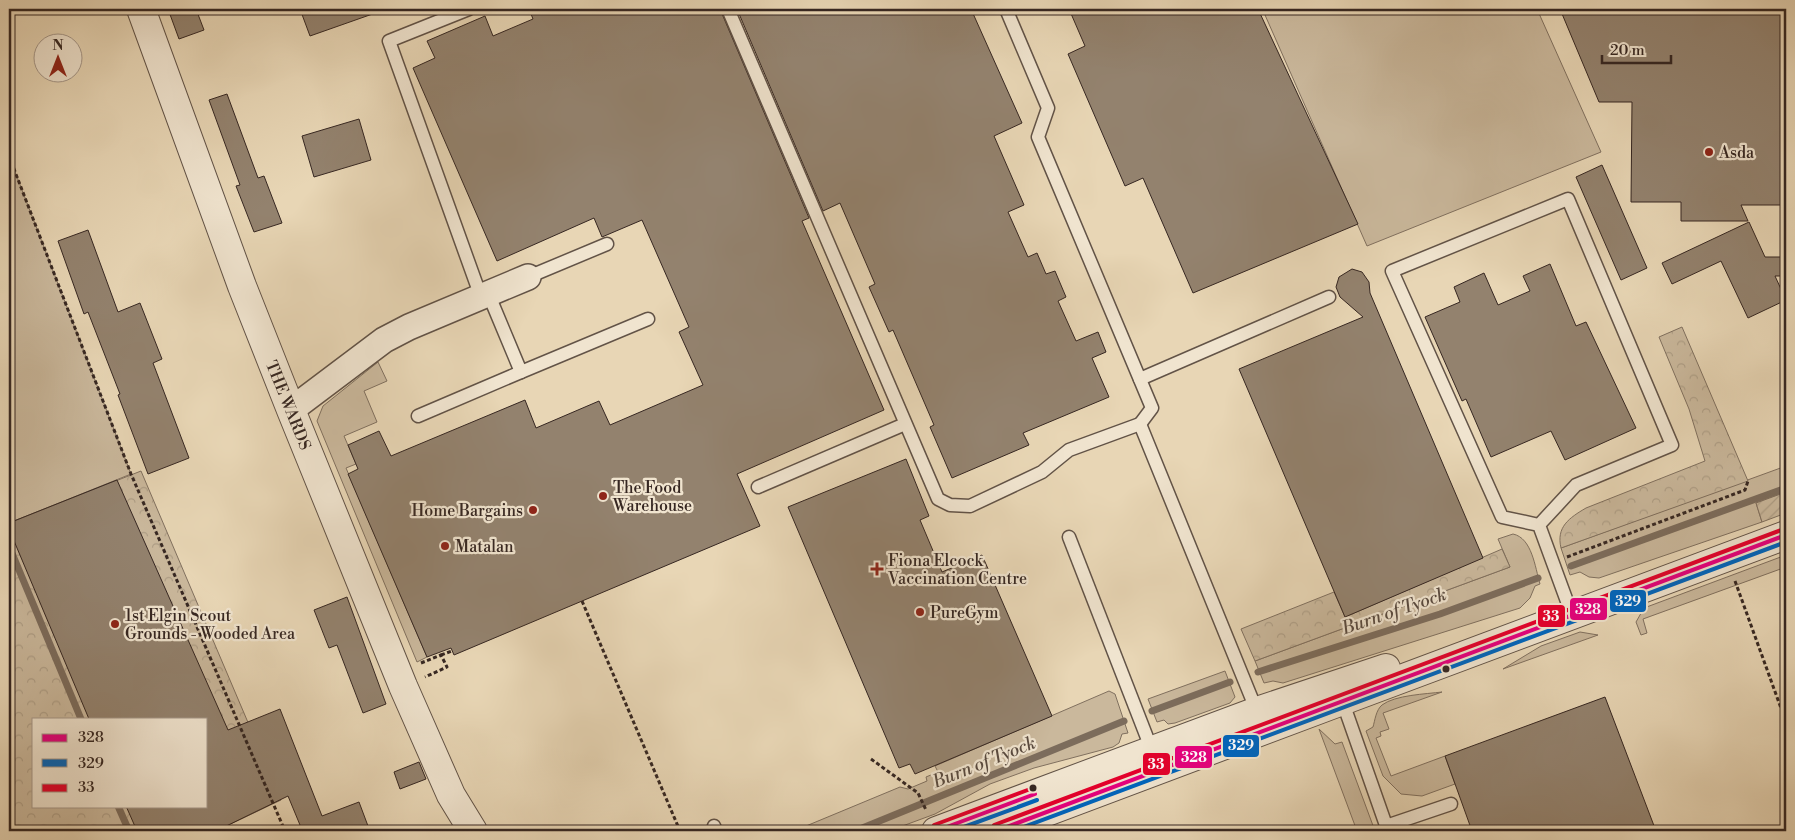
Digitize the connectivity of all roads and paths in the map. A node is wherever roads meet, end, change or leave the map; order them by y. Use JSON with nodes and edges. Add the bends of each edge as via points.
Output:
{"nodes":[{"id":1,"x":141,"y":9,"type":"edge"},
{"id":2,"x":469,"y":9,"type":"edge"},
{"id":3,"x":728,"y":9,"type":"edge"},
{"id":4,"x":1006,"y":9,"type":"edge"},
{"id":5,"x":9,"y":156,"type":"edge"},
{"id":6,"x":607,"y":244,"type":"dead end"},
{"id":7,"x":528,"y":277,"type":"joint"},
{"id":8,"x":485,"y":295,"type":"junction"},
{"id":9,"x":1329,"y":296,"type":"dead end"},
{"id":10,"x":648,"y":319,"type":"dead end"},
{"id":11,"x":521,"y":372,"type":"junction"},
{"id":12,"x":1140,"y":379,"type":"junction"},
{"id":13,"x":291,"y":410,"type":"junction"},
{"id":14,"x":418,"y":416,"type":"dead end"},
{"id":15,"x":905,"y":424,"type":"junction"},
{"id":16,"x":1140,"y":424,"type":"junction"},
{"id":17,"x":1748,"y":481,"type":"dead end"},
{"id":18,"x":758,"y":487,"type":"dead end"},
{"id":19,"x":1540,"y":525,"type":"junction"},
{"id":20,"x":1786,"y":535,"type":"edge"},
{"id":21,"x":1069,"y":537,"type":"dead end"},
{"id":22,"x":1553,"y":562,"type":"junction"},
{"id":23,"x":1734,"y":580,"type":"dead end"},
{"id":24,"x":582,"y":601,"type":"dead end"},
{"id":25,"x":1572,"y":615,"type":"junction"},
{"id":26,"x":452,"y":651,"type":"dead end"},
{"id":27,"x":442,"y":655,"type":"junction"},
{"id":28,"x":423,"y":663,"type":"dead end"},
{"id":29,"x":447,"y":667,"type":"dead end"},
{"id":30,"x":1338,"y":693,"type":"junction"},
{"id":31,"x":1261,"y":721,"type":"junction"},
{"id":32,"x":1786,"y":722,"type":"edge"},
{"id":33,"x":871,"y":759,"type":"dead end"},
{"id":34,"x":1155,"y":760,"type":"junction"},
{"id":35,"x":451,"y":795,"type":"junction"},
{"id":36,"x":1451,"y":804,"type":"dead end"},
{"id":37,"x":933,"y":824,"type":"edge"},
{"id":38,"x":971,"y":825,"type":"edge"},
{"id":39,"x":1387,"y":829,"type":"edge"},
{"id":40,"x":285,"y":831,"type":"edge"},
{"id":41,"x":458,"y":831,"type":"edge"},
{"id":42,"x":473,"y":831,"type":"edge"},
{"id":43,"x":680,"y":831,"type":"edge"},
{"id":44,"x":996,"y":831,"type":"edge"}],
"edges":[{"from":1,"to":13,"type":"street","name":"THE WARDS"},
{"from":2,"to":8,"type":"lane","via":[[389,41]]},
{"from":3,"to":15,"type":"lane"},
{"from":4,"to":12,"type":"lane","via":[[1048,108],[1038,137]]},
{"from":5,"to":40,"type":"path","via":[[131,474]]},
{"from":6,"to":7,"type":"lane"},
{"from":7,"to":8,"type":"street"},
{"from":8,"to":11,"type":"lane"},
{"from":8,"to":13,"type":"street","via":[[384,340]]},
{"from":9,"to":12,"type":"lane"},
{"from":10,"to":11,"type":"lane"},
{"from":11,"to":14,"type":"lane"},
{"from":12,"to":16,"type":"lane","via":[[1152,408]]},
{"from":13,"to":35,"type":"street","name":"THE WARDS"},
{"from":15,"to":16,"type":"lane","via":[[938,500],[958,507],[970,506],[1042,472],[1069,450]]},
{"from":15,"to":18,"type":"lane"},
{"from":16,"to":31,"type":"lane"},
{"from":17,"to":22,"type":"path","via":[[1746,490]]},
{"from":19,"to":19,"type":"lane","via":[[1576,485],[1672,445],[1568,199],[1392,271],[1502,517]]},
{"from":19,"to":22,"type":"lane"},
{"from":20,"to":25,"type":"street"},
{"from":21,"to":34,"type":"lane"},
{"from":22,"to":25,"type":"lane"},
{"from":23,"to":32,"type":"path"},
{"from":24,"to":43,"type":"path"},
{"from":25,"to":30,"type":"street"},
{"from":26,"to":27,"type":"path"},
{"from":27,"to":28,"type":"path"},
{"from":27,"to":29,"type":"path"},
{"from":30,"to":31,"type":"street"},
{"from":30,"to":39,"type":"lane"},
{"from":31,"to":34,"type":"street"},
{"from":33,"to":37,"type":"path","via":[[918,793]]},
{"from":34,"to":38,"type":"street"},
{"from":34,"to":44,"type":"street"},
{"from":35,"to":41,"type":"street","name":"THE WARDS"},
{"from":35,"to":42,"type":"street","name":"THE WARDS"},
{"from":36,"to":39,"type":"lane"},
{"from":37,"to":38,"type":"street"}]}
